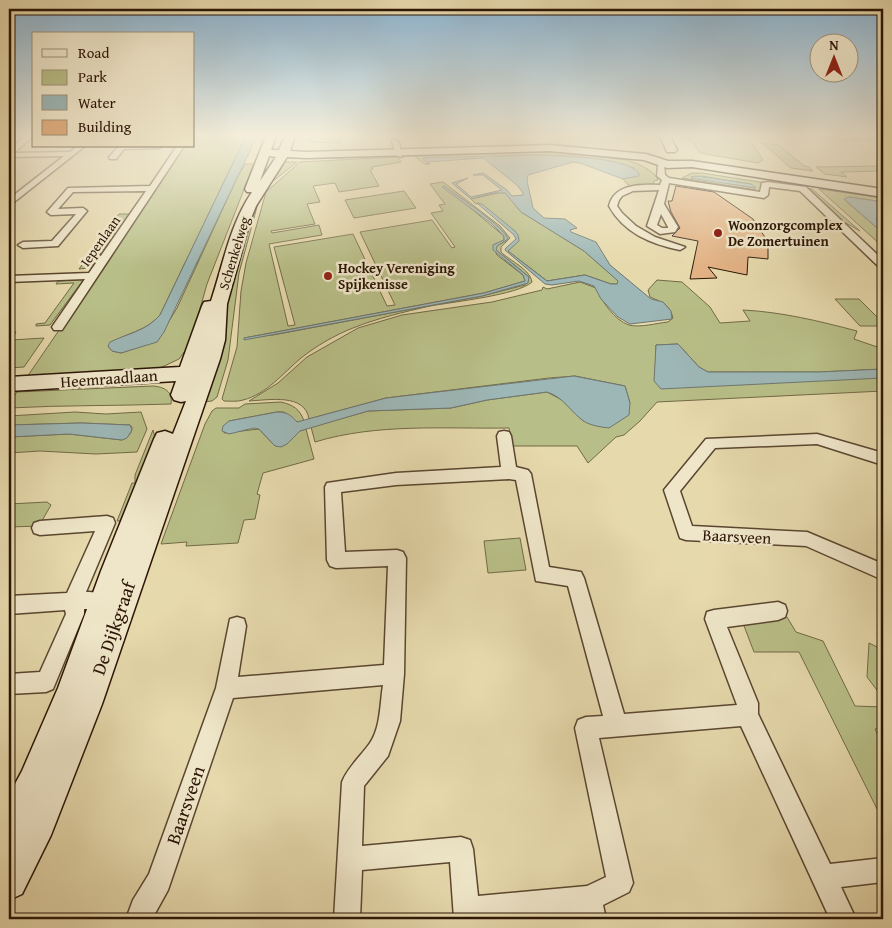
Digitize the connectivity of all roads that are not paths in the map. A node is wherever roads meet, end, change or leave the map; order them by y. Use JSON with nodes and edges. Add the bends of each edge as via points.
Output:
{"nodes":[{"id":1,"x":40,"y":179,"type":"edge"},
{"id":2,"x":160,"y":179,"type":"edge"},
{"id":3,"x":254,"y":179,"type":"edge"},
{"id":4,"x":267,"y":179,"type":"edge"},
{"id":5,"x":668,"y":179,"type":"edge"},
{"id":6,"x":788,"y":179,"type":"edge"},
{"id":7,"x":827,"y":179,"type":"edge"},
{"id":8,"x":665,"y":184,"type":"junction"},
{"id":9,"x":154,"y":188,"type":"junction"},
{"id":10,"x":883,"y":188,"type":"edge"},
{"id":11,"x":883,"y":193,"type":"edge"},
{"id":12,"x":9,"y":203,"type":"edge"},
{"id":13,"x":660,"y":204,"type":"dead end"},
{"id":14,"x":23,"y":245,"type":"dead end"},
{"id":15,"x":680,"y":247,"type":"dead end"},
{"id":16,"x":883,"y":265,"type":"edge"},
{"id":17,"x":93,"y":276,"type":"junction"},
{"id":18,"x":9,"y":279,"type":"edge"},
{"id":19,"x":58,"y":327,"type":"dead end"},
{"id":20,"x":199,"y":373,"type":"junction"},
{"id":21,"x":9,"y":384,"type":"edge"},
{"id":22,"x":504,"y":436,"type":"dead end"},
{"id":23,"x":883,"y":459,"type":"edge"},
{"id":24,"x":509,"y":473,"type":"junction"},
{"id":25,"x":40,"y":528,"type":"dead end"},
{"id":26,"x":883,"y":572,"type":"edge"},
{"id":27,"x":73,"y":601,"type":"junction"},
{"id":28,"x":9,"y":605,"type":"edge"},
{"id":29,"x":101,"y":609,"type":"junction"},
{"id":30,"x":778,"y":611,"type":"dead end"},
{"id":31,"x":237,"y":626,"type":"dead end"},
{"id":32,"x":394,"y":674,"type":"junction"},
{"id":33,"x":9,"y":684,"type":"edge"},
{"id":34,"x":226,"y":688,"type":"junction"},
{"id":35,"x":747,"y":715,"type":"junction"},
{"id":36,"x":616,"y":725,"type":"junction"},
{"id":37,"x":9,"y":830,"type":"edge"},
{"id":38,"x":350,"y":859,"type":"junction"},
{"id":39,"x":883,"y":870,"type":"edge"},
{"id":40,"x":823,"y":876,"type":"junction"},
{"id":41,"x":9,"y":881,"type":"edge"},
{"id":42,"x":591,"y":909,"type":"edge"},
{"id":43,"x":467,"y":915,"type":"edge"},
{"id":44,"x":139,"y":919,"type":"edge"},
{"id":45,"x":347,"y":919,"type":"edge"},
{"id":46,"x":843,"y":919,"type":"edge"}],
"edges":[{"from":1,"to":12,"type":"street"},
{"from":2,"to":9,"type":"street","name":"Iepenlaan"},
{"from":3,"to":20,"type":"street","name":"Schenkelweg","via":[[231,239]]},
{"from":4,"to":20,"type":"street","name":"Schenkelweg","via":[[243,221],[219,304],[216,340]]},
{"from":5,"to":8,"type":"street"},
{"from":6,"to":11,"type":"street"},
{"from":7,"to":10,"type":"street"},
{"from":8,"to":13,"type":"street"},
{"from":8,"to":15,"type":"street","via":[[626,191],[617,195],[613,206],[622,218],[651,240]]},
{"from":8,"to":16,"type":"street","via":[[764,195],[768,184],[803,189]]},
{"from":9,"to":14,"type":"street","via":[[71,190],[51,212],[82,211],[54,244]]},
{"from":9,"to":17,"type":"street","name":"Iepenlaan"},
{"from":17,"to":18,"type":"street"},
{"from":17,"to":19,"type":"street","name":"Iepenlaan"},
{"from":20,"to":21,"type":"street","name":"Heemraadlaan"},
{"from":20,"to":29,"type":"street","name":"De Dijkgraaf","via":[[114,571]]},
{"from":20,"to":41,"type":"street","name":"De Dijkgraaf","via":[[86,704],[38,822]]},
{"from":22,"to":24,"type":"street"},
{"from":23,"to":26,"type":"street","name":"Baarsveen","via":[[817,439],[711,443],[672,490],[686,533],[807,539]]},
{"from":24,"to":32,"type":"street","via":[[396,479],[333,487],[336,560],[397,558]]},
{"from":24,"to":36,"type":"street","via":[[523,474],[542,574],[575,578]]},
{"from":25,"to":27,"type":"street","via":[[107,523]]},
{"from":27,"to":28,"type":"street"},
{"from":27,"to":29,"type":"street","via":[[92,600]]},
{"from":27,"to":33,"type":"street","via":[[75,614],[46,682]]},
{"from":29,"to":37,"type":"street","name":"De Dijkgraaf","via":[[34,783]]},
{"from":30,"to":35,"type":"street","via":[[714,619],[748,703]]},
{"from":31,"to":34,"type":"street","name":"Baarsveen"},
{"from":32,"to":34,"type":"street"},
{"from":32,"to":38,"type":"street","via":[[389,721],[380,748],[353,782]]},
{"from":34,"to":44,"type":"street","name":"Baarsveen","via":[[159,881]]},
{"from":35,"to":36,"type":"street"},
{"from":35,"to":40,"type":"street"},
{"from":36,"to":42,"type":"street","via":[[586,728],[620,883]]},
{"from":38,"to":43,"type":"street","via":[[461,849]]},
{"from":38,"to":45,"type":"street"},
{"from":39,"to":40,"type":"street"},
{"from":40,"to":46,"type":"street"},
{"from":42,"to":43,"type":"street"}]}
